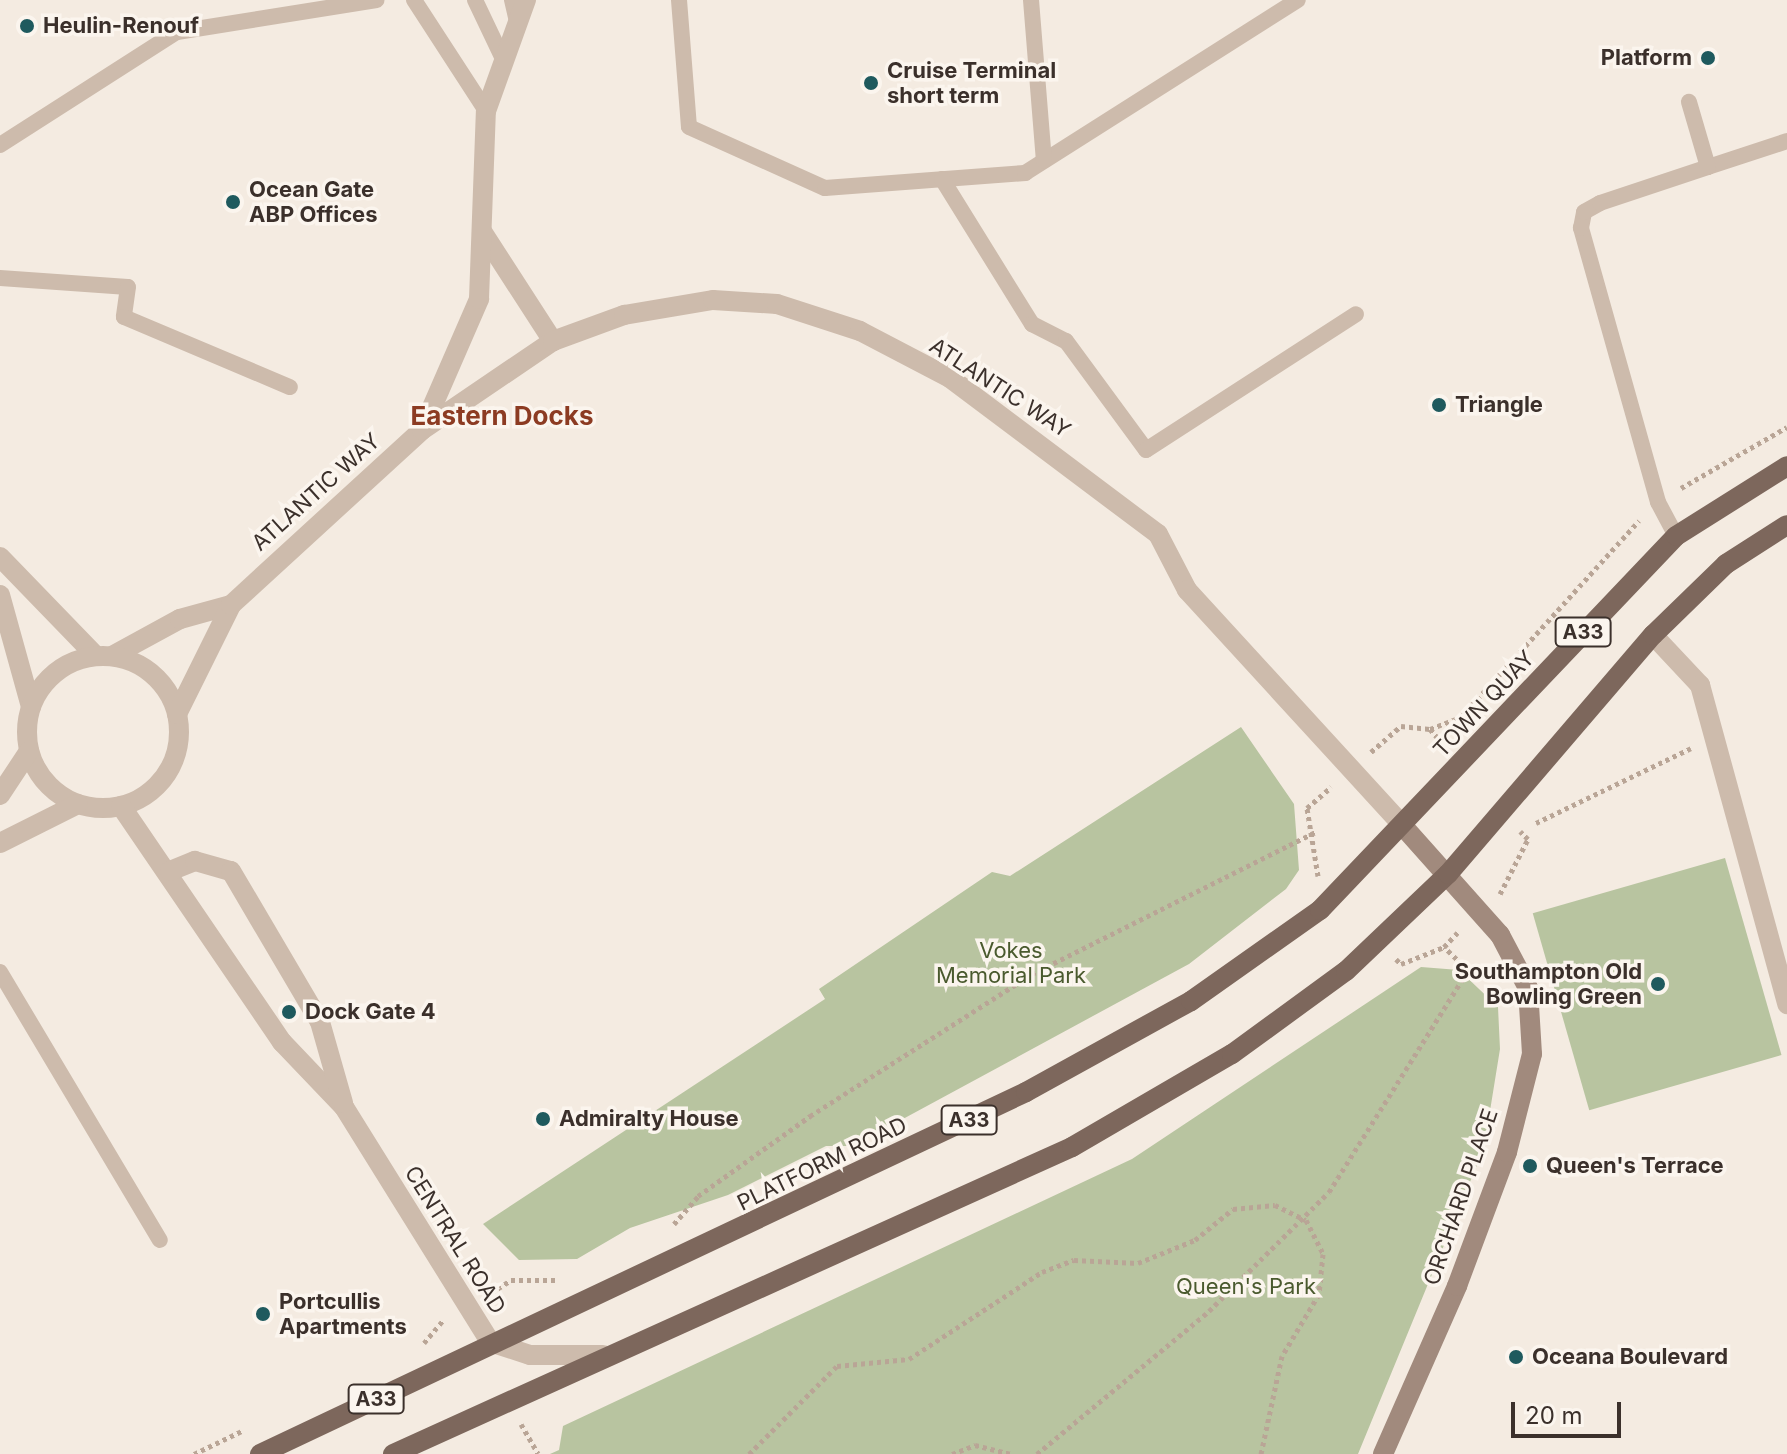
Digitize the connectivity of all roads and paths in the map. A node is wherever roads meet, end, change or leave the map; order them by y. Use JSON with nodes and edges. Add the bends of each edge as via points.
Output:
{"nodes":[{"id":1,"x":376,"y":0,"type":"edge"},
{"id":2,"x":414,"y":0,"type":"edge"},
{"id":3,"x":475,"y":0,"type":"edge"},
{"id":4,"x":512,"y":0,"type":"edge"},
{"id":5,"x":526,"y":0,"type":"edge"},
{"id":6,"x":679,"y":0,"type":"edge"},
{"id":7,"x":1031,"y":0,"type":"edge"},
{"id":8,"x":1298,"y":0,"type":"edge"},
{"id":9,"x":519,"y":32,"type":"junction"},
{"id":10,"x":504,"y":61,"type":"junction"},
{"id":11,"x":1689,"y":102,"type":"dead end"},
{"id":12,"x":486,"y":111,"type":"junction"},
{"id":13,"x":1787,"y":141,"type":"edge"},
{"id":14,"x":0,"y":145,"type":"edge"},
{"id":15,"x":1044,"y":160,"type":"junction"},
{"id":16,"x":1708,"y":167,"type":"junction"},
{"id":17,"x":942,"y":179,"type":"junction"},
{"id":18,"x":483,"y":233,"type":"junction"},
{"id":19,"x":0,"y":278,"type":"edge"},
{"id":20,"x":1356,"y":314,"type":"dead end"},
{"id":21,"x":553,"y":341,"type":"junction"},
{"id":22,"x":290,"y":387,"type":"dead end"},
{"id":23,"x":1787,"y":427,"type":"edge"},
{"id":24,"x":422,"y":430,"type":"junction"},
{"id":25,"x":1787,"y":466,"type":"edge"},
{"id":26,"x":1658,"y":502,"type":"junction"},
{"id":27,"x":1787,"y":525,"type":"edge"},
{"id":28,"x":1676,"y":536,"type":"junction"},
{"id":29,"x":0,"y":557,"type":"edge"},
{"id":30,"x":0,"y":595,"type":"edge"},
{"id":31,"x":231,"y":605,"type":"junction"},
{"id":32,"x":1653,"y":635,"type":"junction"},
{"id":33,"x":104,"y":656,"type":"junction"},
{"id":34,"x":31,"y":707,"type":"junction"},
{"id":35,"x":177,"y":714,"type":"junction"},
{"id":36,"x":1430,"y":729,"type":"junction"},
{"id":37,"x":1393,"y":733,"type":"dead end"},
{"id":38,"x":1438,"y":739,"type":"dead end"},
{"id":39,"x":1715,"y":744,"type":"junction"},
{"id":40,"x":29,"y":751,"type":"junction"},
{"id":41,"x":0,"y":795,"type":"edge"},
{"id":42,"x":1314,"y":803,"type":"dead end"},
{"id":43,"x":78,"y":804,"type":"junction"},
{"id":44,"x":121,"y":806,"type":"junction"},
{"id":45,"x":1536,"y":823,"type":"dead end"},
{"id":46,"x":1403,"y":826,"type":"junction"},
{"id":47,"x":1315,"y":832,"type":"junction"},
{"id":48,"x":1521,"y":833,"type":"dead end"},
{"id":49,"x":0,"y":843,"type":"edge"},
{"id":50,"x":170,"y":871,"type":"junction"},
{"id":51,"x":1448,"y":874,"type":"junction"},
{"id":52,"x":1320,"y":878,"type":"dead end"},
{"id":53,"x":1504,"y":891,"type":"dead end"},
{"id":54,"x":1450,"y":940,"type":"dead end"},
{"id":55,"x":1444,"y":947,"type":"junction"},
{"id":56,"x":1395,"y":958,"type":"dead end"},
{"id":57,"x":0,"y":972,"type":"edge"},
{"id":58,"x":1787,"y":1004,"type":"edge"},
{"id":59,"x":344,"y":1107,"type":"junction"},
{"id":60,"x":1306,"y":1220,"type":"junction"},
{"id":61,"x":680,"y":1221,"type":"dead end"},
{"id":62,"x":160,"y":1240,"type":"dead end"},
{"id":63,"x":490,"y":1342,"type":"junction"},
{"id":64,"x":603,"y":1355,"type":"junction"},
{"id":65,"x":526,"y":1427,"type":"dead end"},
{"id":66,"x":260,"y":1454,"type":"edge"},
{"id":67,"x":393,"y":1454,"type":"edge"},
{"id":68,"x":538,"y":1454,"type":"edge"},
{"id":69,"x":749,"y":1454,"type":"edge"},
{"id":70,"x":952,"y":1454,"type":"edge"},
{"id":71,"x":1012,"y":1454,"type":"edge"},
{"id":72,"x":1037,"y":1454,"type":"edge"},
{"id":73,"x":1261,"y":1454,"type":"edge"},
{"id":74,"x":1383,"y":1454,"type":"edge"}],
"edges":[{"from":1,"to":14,"type":"lane","via":[[177,32]]},
{"from":2,"to":12,"type":"lane"},
{"from":3,"to":10,"type":"lane"},
{"from":4,"to":9,"type":"lane"},
{"from":5,"to":9,"type":"street"},
{"from":6,"to":17,"type":"lane","via":[[689,127],[825,188]]},
{"from":7,"to":15,"type":"lane"},
{"from":8,"to":15,"type":"lane"},
{"from":9,"to":10,"type":"street"},
{"from":10,"to":12,"type":"street"},
{"from":11,"to":16,"type":"lane"},
{"from":12,"to":18,"type":"street"},
{"from":13,"to":16,"type":"lane"},
{"from":15,"to":17,"type":"lane","via":[[1025,173]]},
{"from":16,"to":26,"type":"lane","via":[[1600,203],[1584,212],[1581,228]]},
{"from":17,"to":20,"type":"lane","via":[[1032,324],[1066,341],[1146,450]]},
{"from":18,"to":21,"type":"street"},
{"from":18,"to":24,"type":"street","via":[[479,299]]},
{"from":19,"to":22,"type":"lane","via":[[128,287],[124,317]]},
{"from":21,"to":24,"type":"street","name":"ATLANTIC WAY"},
{"from":21,"to":46,"type":"street","name":"ATLANTIC WAY","via":[[624,315],[713,300],[777,304],[860,331],[950,378],[1158,534],[1187,590]]},
{"from":23,"to":26,"type":"path"},
{"from":24,"to":31,"type":"street","name":"ATLANTIC WAY"},
{"from":25,"to":28,"type":"main road","name":"TOWN QUAY","number":"A33"},
{"from":26,"to":28,"type":"lane"},
{"from":26,"to":36,"type":"path","via":[[1549,613],[1461,717]]},
{"from":27,"to":32,"type":"main road","number":"A33","via":[[1726,564]]},
{"from":28,"to":46,"type":"main road","name":"TOWN QUAY","number":"A33"},
{"from":29,"to":33,"type":"street"},
{"from":30,"to":34,"type":"street"},
{"from":31,"to":33,"type":"street","name":"ATLANTIC WAY","via":[[180,619]]},
{"from":31,"to":35,"type":"street","name":"ATLANTIC WAY"},
{"from":32,"to":39,"type":"street","via":[[1700,685]]},
{"from":32,"to":51,"type":"main road","number":"A33"},
{"from":33,"to":34,"type":"street","via":[[56,672]]},
{"from":33,"to":35,"type":"street","via":[[154,675]]},
{"from":34,"to":40,"type":"street"},
{"from":35,"to":44,"type":"street","via":[[174,761],[143,797]]},
{"from":36,"to":37,"type":"path"},
{"from":36,"to":38,"type":"path"},
{"from":39,"to":45,"type":"path","via":[[1677,750]]},
{"from":39,"to":58,"type":"street"},
{"from":40,"to":41,"type":"street"},
{"from":40,"to":43,"type":"street","via":[[39,774]]},
{"from":42,"to":47,"type":"path","via":[[1307,808]]},
{"from":43,"to":44,"type":"street"},
{"from":43,"to":49,"type":"street"},
{"from":44,"to":50,"type":"street","name":"CENTRAL ROAD"},
{"from":46,"to":51,"type":"street","name":"ORCHARD PLACE"},
{"from":46,"to":63,"type":"main road","name":"PLATFORM ROAD","number":"A33","via":[[1320,910],[1191,1001],[998,1106]]},
{"from":47,"to":52,"type":"path"},
{"from":47,"to":61,"type":"path","via":[[1032,974],[810,1116],[698,1196]]},
{"from":48,"to":53,"type":"path","via":[[1528,839]]},
{"from":50,"to":59,"type":"street","name":"CENTRAL ROAD","via":[[282,1042]]},
{"from":50,"to":59,"type":"street","name":"CENTRAL ROAD","via":[[195,861],[231,871],[320,1022]]},
{"from":51,"to":64,"type":"main road","number":"A33","via":[[1346,971],[1232,1054],[1072,1147]]},
{"from":51,"to":74,"type":"street","name":"ORCHARD PLACE","via":[[1500,935],[1528,988],[1532,1054],[1474,1241]]},
{"from":54,"to":55,"type":"path"},
{"from":55,"to":56,"type":"path","via":[[1401,964]]},
{"from":55,"to":60,"type":"path","via":[[1468,970]]},
{"from":57,"to":62,"type":"lane"},
{"from":59,"to":63,"type":"street","name":"CENTRAL ROAD"},
{"from":60,"to":69,"type":"path","via":[[1275,1205],[1233,1209],[1195,1240],[1138,1263],[1074,1260],[1042,1272],[909,1359],[837,1366]]},
{"from":60,"to":72,"type":"path"},
{"from":60,"to":73,"type":"path","via":[[1323,1254],[1319,1294],[1282,1356]]},
{"from":63,"to":64,"type":"street","name":"CENTRAL ROAD","via":[[530,1355]]},
{"from":63,"to":66,"type":"main road","name":"PLATFORM ROAD","number":"A33"},
{"from":64,"to":67,"type":"main road","number":"A33"},
{"from":65,"to":68,"type":"path"},
{"from":70,"to":71,"type":"path","via":[[975,1445]]}]}
